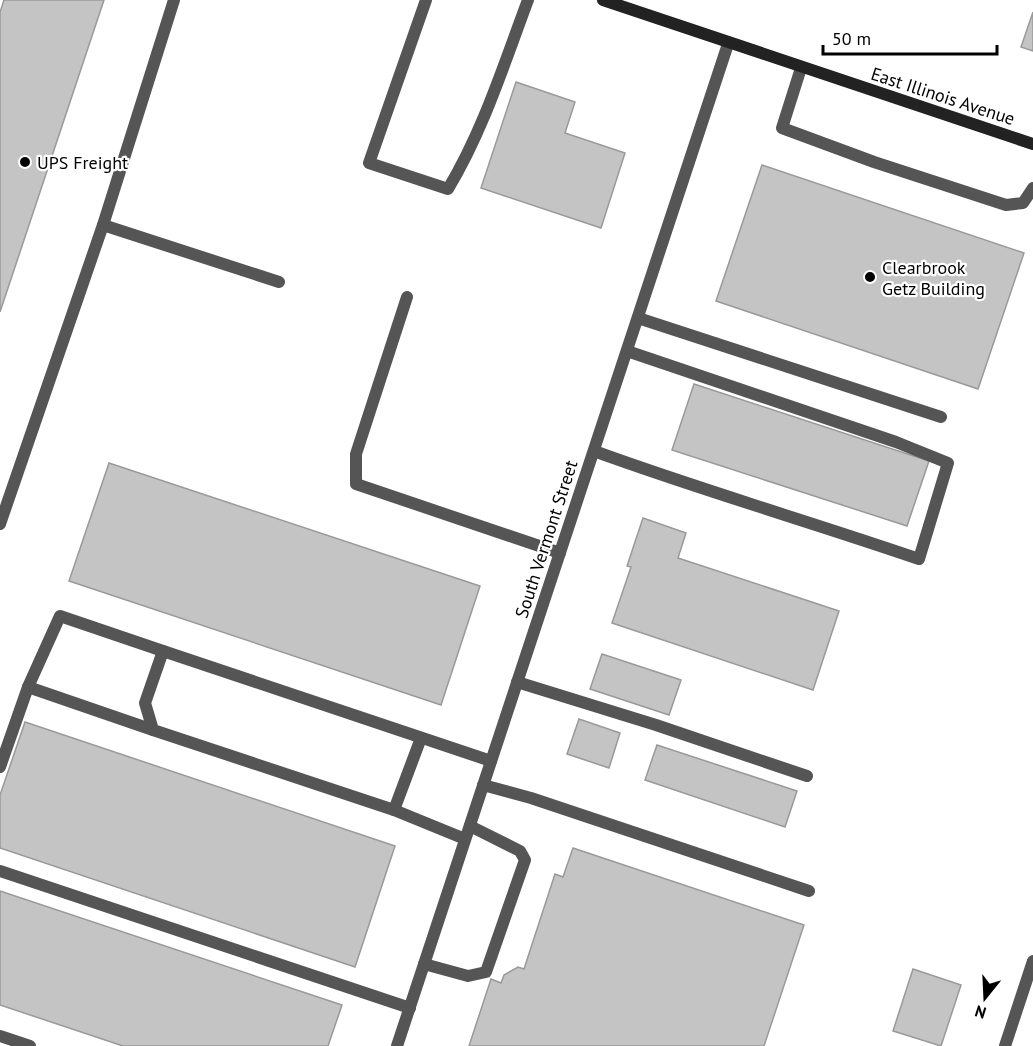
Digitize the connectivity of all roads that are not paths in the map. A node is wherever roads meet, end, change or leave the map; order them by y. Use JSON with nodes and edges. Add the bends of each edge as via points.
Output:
{"nodes":[{"id":1,"x":174,"y":0,"type":"edge"},
{"id":2,"x":426,"y":0,"type":"edge"},
{"id":3,"x":528,"y":0,"type":"edge"},
{"id":4,"x":603,"y":0,"type":"edge"},
{"id":5,"x":728,"y":44,"type":"junction"},
{"id":6,"x":801,"y":68,"type":"junction"},
{"id":7,"x":1033,"y":144,"type":"edge"},
{"id":8,"x":1033,"y":189,"type":"edge"},
{"id":9,"x":103,"y":225,"type":"junction"},
{"id":10,"x":279,"y":282,"type":"dead end"},
{"id":11,"x":407,"y":297,"type":"dead end"},
{"id":12,"x":638,"y":318,"type":"junction"},
{"id":13,"x":627,"y":351,"type":"junction"},
{"id":14,"x":941,"y":417,"type":"dead end"},
{"id":15,"x":594,"y":451,"type":"junction"},
{"id":16,"x":0,"y":524,"type":"edge"},
{"id":17,"x":560,"y":553,"type":"junction"},
{"id":18,"x":163,"y":651,"type":"junction"},
{"id":19,"x":517,"y":682,"type":"junction"},
{"id":20,"x":28,"y":687,"type":"junction"},
{"id":21,"x":153,"y":730,"type":"junction"},
{"id":22,"x":421,"y":738,"type":"junction"},
{"id":23,"x":491,"y":761,"type":"junction"},
{"id":24,"x":0,"y":767,"type":"edge"},
{"id":25,"x":807,"y":776,"type":"dead end"},
{"id":26,"x":483,"y":785,"type":"junction"},
{"id":27,"x":394,"y":810,"type":"junction"},
{"id":28,"x":470,"y":826,"type":"junction"},
{"id":29,"x":465,"y":839,"type":"junction"},
{"id":30,"x":0,"y":871,"type":"edge"},
{"id":31,"x":809,"y":891,"type":"dead end"},
{"id":32,"x":1033,"y":961,"type":"edge"},
{"id":33,"x":424,"y":964,"type":"junction"},
{"id":34,"x":410,"y":1008,"type":"junction"},
{"id":35,"x":0,"y":1036,"type":"edge"},
{"id":36,"x":30,"y":1046,"type":"edge"},
{"id":37,"x":397,"y":1046,"type":"edge"},
{"id":38,"x":1005,"y":1046,"type":"edge"}],
"edges":[{"from":1,"to":9,"type":"street"},
{"from":2,"to":3,"type":"street","via":[[369,163],[448,189],[464,163]]},
{"from":4,"to":5,"type":"main road","name":"East Illinois Avenue"},
{"from":5,"to":6,"type":"main road","name":"East Illinois Avenue"},
{"from":5,"to":12,"type":"street","name":"South Vermont Street"},
{"from":6,"to":7,"type":"main road","name":"East Illinois Avenue"},
{"from":6,"to":8,"type":"street","via":[[782,128],[1005,205],[1023,203]]},
{"from":9,"to":10,"type":"street"},
{"from":9,"to":16,"type":"street"},
{"from":11,"to":17,"type":"street","via":[[356,454],[356,484]]},
{"from":12,"to":13,"type":"street","name":"South Vermont Street"},
{"from":12,"to":14,"type":"street"},
{"from":13,"to":15,"type":"street","name":"South Vermont Street"},
{"from":13,"to":15,"type":"street","via":[[896,442],[948,464],[919,559]]},
{"from":15,"to":17,"type":"street","name":"South Vermont Street"},
{"from":17,"to":19,"type":"street","name":"South Vermont Street"},
{"from":18,"to":20,"type":"street","via":[[60,616]]},
{"from":18,"to":21,"type":"street","via":[[145,703]]},
{"from":18,"to":22,"type":"street"},
{"from":19,"to":23,"type":"street","name":"South Vermont Street"},
{"from":19,"to":25,"type":"street"},
{"from":20,"to":21,"type":"street"},
{"from":20,"to":24,"type":"street"},
{"from":21,"to":27,"type":"street"},
{"from":22,"to":23,"type":"street"},
{"from":22,"to":27,"type":"street"},
{"from":23,"to":26,"type":"street","name":"South Vermont Street"},
{"from":26,"to":28,"type":"street","name":"South Vermont Street"},
{"from":26,"to":31,"type":"street"},
{"from":27,"to":29,"type":"street"},
{"from":28,"to":29,"type":"street","name":"South Vermont Street"},
{"from":28,"to":33,"type":"street","via":[[520,850],[525,860],[486,972],[468,976]]},
{"from":29,"to":33,"type":"street","name":"South Vermont Street"},
{"from":30,"to":34,"type":"street"},
{"from":32,"to":38,"type":"street"},
{"from":33,"to":34,"type":"street","name":"South Vermont Street"},
{"from":34,"to":37,"type":"street","name":"South Vermont Street"},
{"from":35,"to":36,"type":"street"}]}
